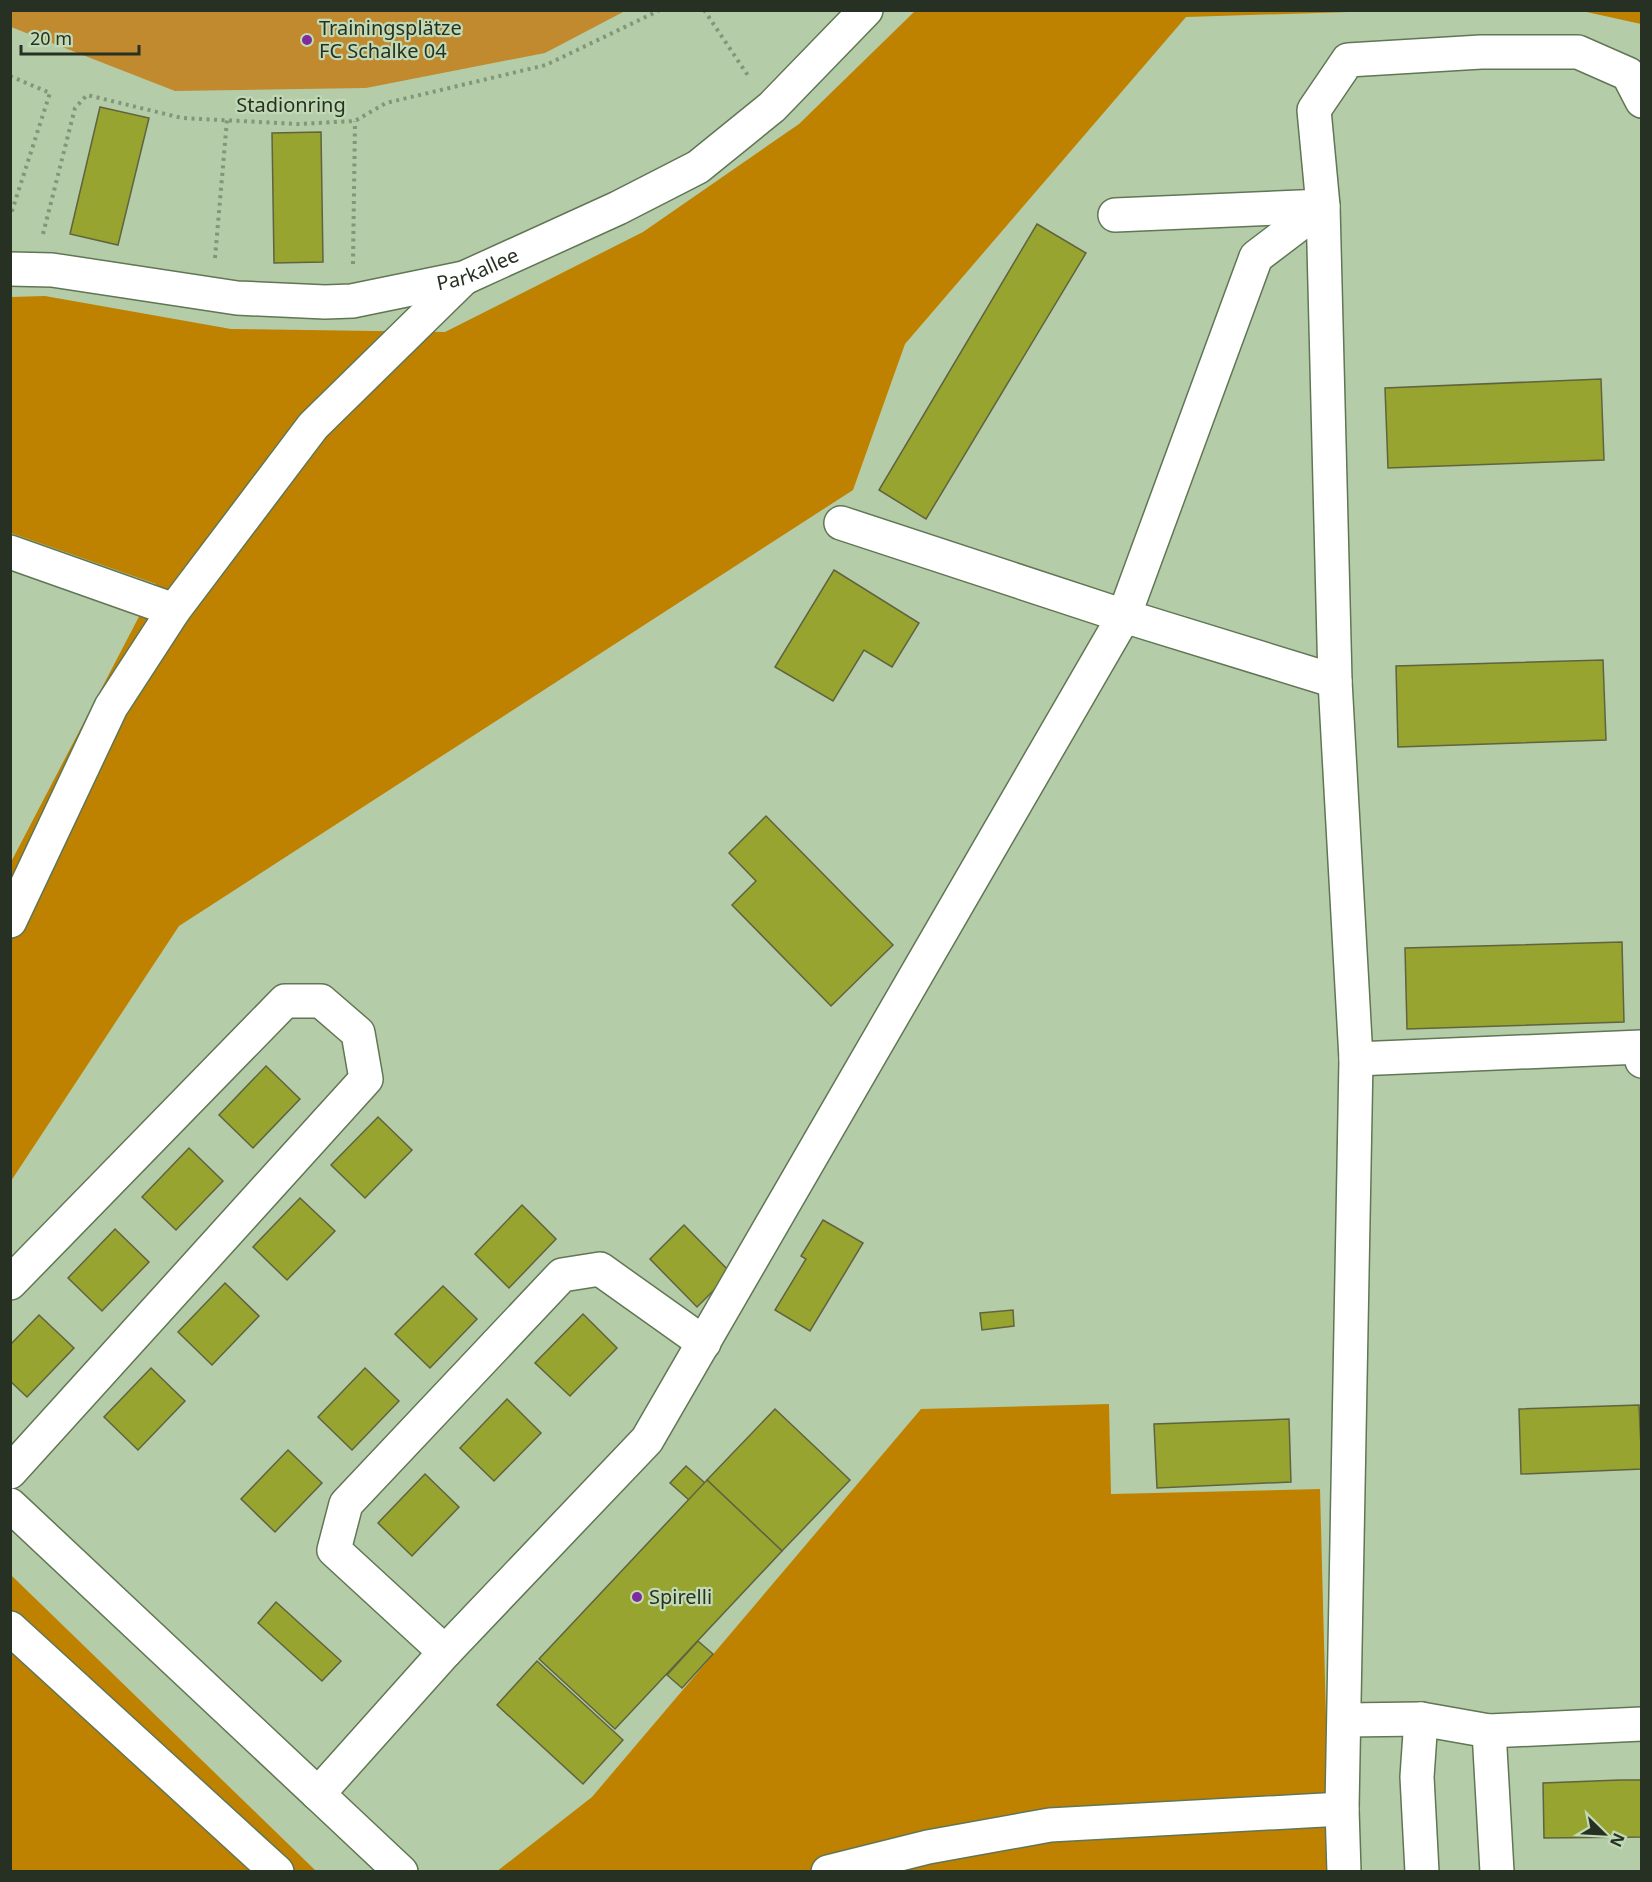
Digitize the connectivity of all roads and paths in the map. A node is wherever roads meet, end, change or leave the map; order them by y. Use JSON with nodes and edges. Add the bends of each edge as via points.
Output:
{"nodes":[{"id":1,"x":660,"y":10,"type":"edge"},
{"id":2,"x":704,"y":10,"type":"edge"},
{"id":3,"x":866,"y":10,"type":"edge"},
{"id":4,"x":10,"y":76,"type":"edge"},
{"id":5,"x":1641,"y":101,"type":"edge"},
{"id":6,"x":772,"y":106,"type":"junction"},
{"id":7,"x":227,"y":120,"type":"junction"},
{"id":8,"x":354,"y":121,"type":"junction"},
{"id":9,"x":1323,"y":206,"type":"junction"},
{"id":10,"x":1115,"y":215,"type":"dead end"},
{"id":11,"x":10,"y":217,"type":"edge"},
{"id":12,"x":216,"y":252,"type":"dead end"},
{"id":13,"x":22,"y":269,"type":"edge"},
{"id":14,"x":464,"y":278,"type":"junction"},
{"id":15,"x":352,"y":301,"type":"junction"},
{"id":16,"x":841,"y":523,"type":"dead end"},
{"id":17,"x":10,"y":552,"type":"edge"},
{"id":18,"x":174,"y":610,"type":"junction"},
{"id":19,"x":1124,"y":616,"type":"junction"},
{"id":20,"x":1335,"y":681,"type":"junction"},
{"id":21,"x":10,"y":921,"type":"edge"},
{"id":22,"x":1641,"y":1047,"type":"edge"},
{"id":23,"x":1356,"y":1059,"type":"junction"},
{"id":24,"x":1641,"y":1061,"type":"edge"},
{"id":25,"x":10,"y":1283,"type":"edge"},
{"id":26,"x":704,"y":1343,"type":"junction"},
{"id":27,"x":10,"y":1472,"type":"edge"},
{"id":28,"x":10,"y":1505,"type":"edge"},
{"id":29,"x":10,"y":1628,"type":"edge"},
{"id":30,"x":445,"y":1652,"type":"junction"},
{"id":31,"x":1421,"y":1719,"type":"junction"},
{"id":32,"x":1346,"y":1720,"type":"junction"},
{"id":33,"x":1641,"y":1724,"type":"edge"},
{"id":34,"x":1489,"y":1731,"type":"junction"},
{"id":35,"x":318,"y":1794,"type":"junction"},
{"id":36,"x":1342,"y":1809,"type":"junction"},
{"id":37,"x":277,"y":1872,"type":"edge"},
{"id":38,"x":402,"y":1872,"type":"edge"},
{"id":39,"x":828,"y":1872,"type":"edge"},
{"id":40,"x":1344,"y":1872,"type":"edge"},
{"id":41,"x":1422,"y":1872,"type":"edge"},
{"id":42,"x":1497,"y":1872,"type":"edge"}],
"edges":[{"from":1,"to":8,"type":"path","name":"Stadionring","via":[[546,65],[386,103]]},
{"from":2,"to":6,"type":"path"},
{"from":3,"to":6,"type":"street","name":"Parkallee"},
{"from":4,"to":11,"type":"path","via":[[50,93]]},
{"from":5,"to":9,"type":"street","via":[[1628,74],[1578,52],[1481,52],[1348,60],[1314,110]]},
{"from":6,"to":14,"type":"street","name":"Parkallee","via":[[699,167]]},
{"from":7,"to":8,"type":"path","name":"Stadionring","via":[[298,124]]},
{"from":7,"to":12,"type":"path"},
{"from":7,"to":13,"type":"path","name":"Stadionring","via":[[182,117],[87,95],[75,108]]},
{"from":8,"to":15,"type":"path"},
{"from":9,"to":10,"type":"street"},
{"from":9,"to":19,"type":"street","via":[[1256,257]]},
{"from":9,"to":20,"type":"street"},
{"from":13,"to":15,"type":"street","name":"Parkallee","via":[[237,298]]},
{"from":14,"to":15,"type":"street","name":"Parkallee"},
{"from":14,"to":18,"type":"street","via":[[313,426]]},
{"from":16,"to":19,"type":"street"},
{"from":17,"to":18,"type":"street"},
{"from":18,"to":21,"type":"street","via":[[111,707]]},
{"from":19,"to":20,"type":"street"},
{"from":19,"to":26,"type":"street"},
{"from":20,"to":23,"type":"street"},
{"from":22,"to":23,"type":"street"},
{"from":22,"to":24,"type":"street"},
{"from":23,"to":32,"type":"street"},
{"from":25,"to":27,"type":"street","via":[[285,1001],[321,1001],[358,1034],[366,1079]]},
{"from":26,"to":30,"type":"street","via":[[647,1440]]},
{"from":26,"to":30,"type":"street","via":[[600,1269],[562,1275],[346,1504],[334,1550]]},
{"from":28,"to":35,"type":"street"},
{"from":29,"to":37,"type":"street"},
{"from":30,"to":35,"type":"street"},
{"from":31,"to":32,"type":"street"},
{"from":31,"to":34,"type":"street"},
{"from":31,"to":41,"type":"street","via":[[1417,1777]]},
{"from":32,"to":36,"type":"street"},
{"from":33,"to":34,"type":"street"},
{"from":34,"to":42,"type":"street"},
{"from":35,"to":38,"type":"street"},
{"from":36,"to":39,"type":"street","via":[[1050,1825]]},
{"from":36,"to":40,"type":"street"}]}
